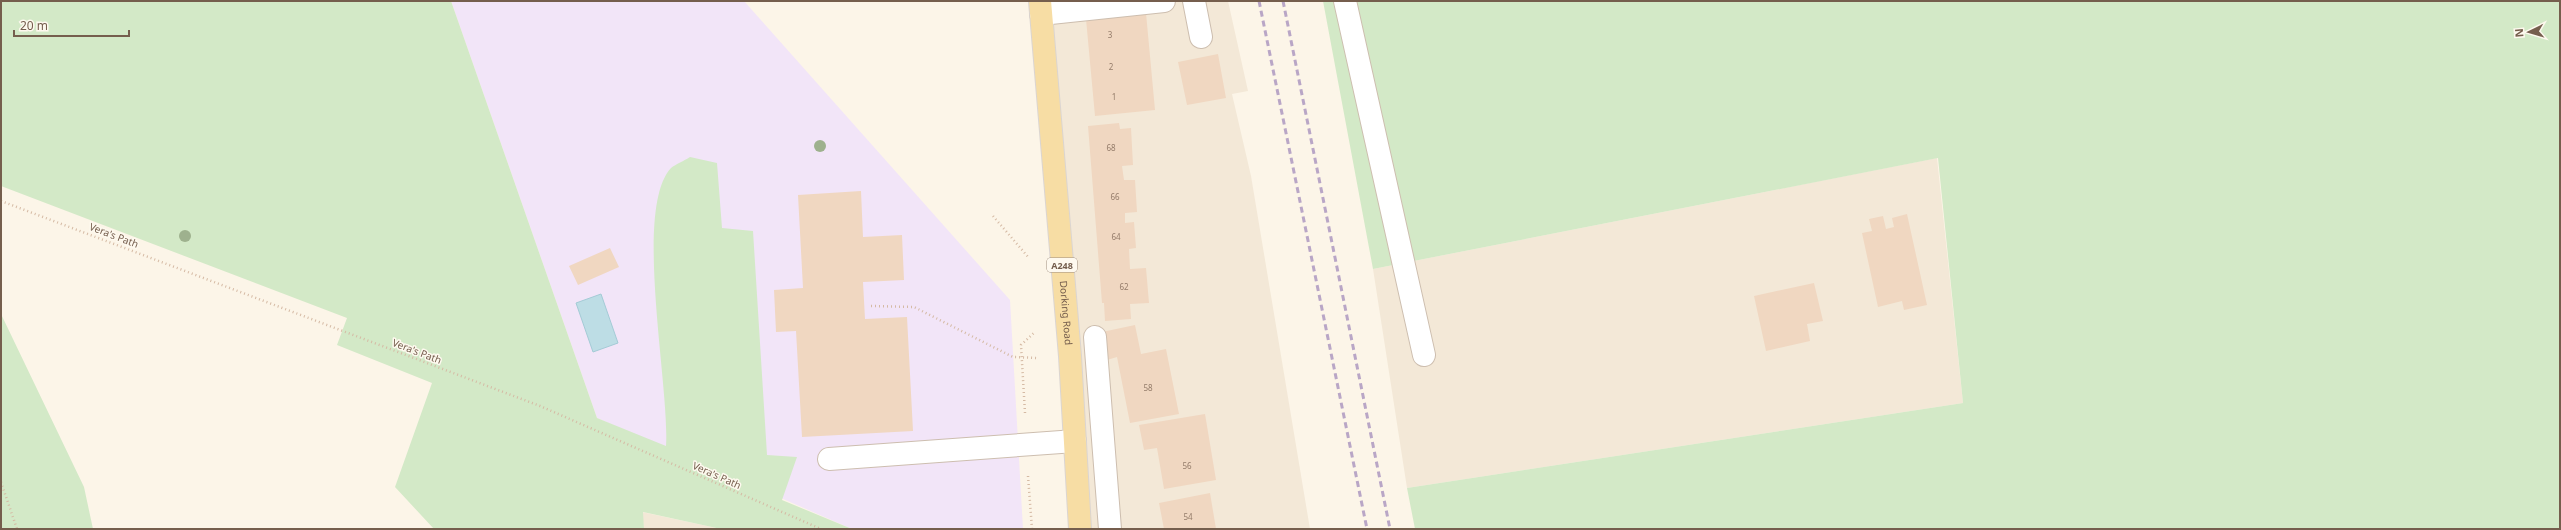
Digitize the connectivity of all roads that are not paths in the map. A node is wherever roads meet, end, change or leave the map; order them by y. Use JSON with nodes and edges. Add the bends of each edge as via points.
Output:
{"nodes":[{"id":1,"x":1164,"y":1,"type":"edge"},
{"id":2,"x":1194,"y":1,"type":"edge"},
{"id":3,"x":1346,"y":1,"type":"edge"},
{"id":4,"x":1040,"y":7,"type":"edge"},
{"id":5,"x":1201,"y":37,"type":"dead end"},
{"id":6,"x":1095,"y":337,"type":"dead end"},
{"id":7,"x":1424,"y":355,"type":"dead end"},
{"id":8,"x":1075,"y":441,"type":"junction"},
{"id":9,"x":829,"y":459,"type":"dead end"},
{"id":10,"x":1108,"y":506,"type":"junction"},
{"id":11,"x":1080,"y":519,"type":"edge"},
{"id":12,"x":1110,"y":529,"type":"edge"}],
"edges":[{"from":1,"to":4,"type":"street"},
{"from":2,"to":5,"type":"street"},
{"from":3,"to":7,"type":"street"},
{"from":4,"to":8,"type":"main road","name":"Dorking Road","number":"A248"},
{"from":6,"to":10,"type":"street"},
{"from":8,"to":9,"type":"street"},
{"from":8,"to":11,"type":"main road","name":"Dorking Road","number":"A248"},
{"from":10,"to":11,"type":"street"},
{"from":10,"to":12,"type":"street"}]}
